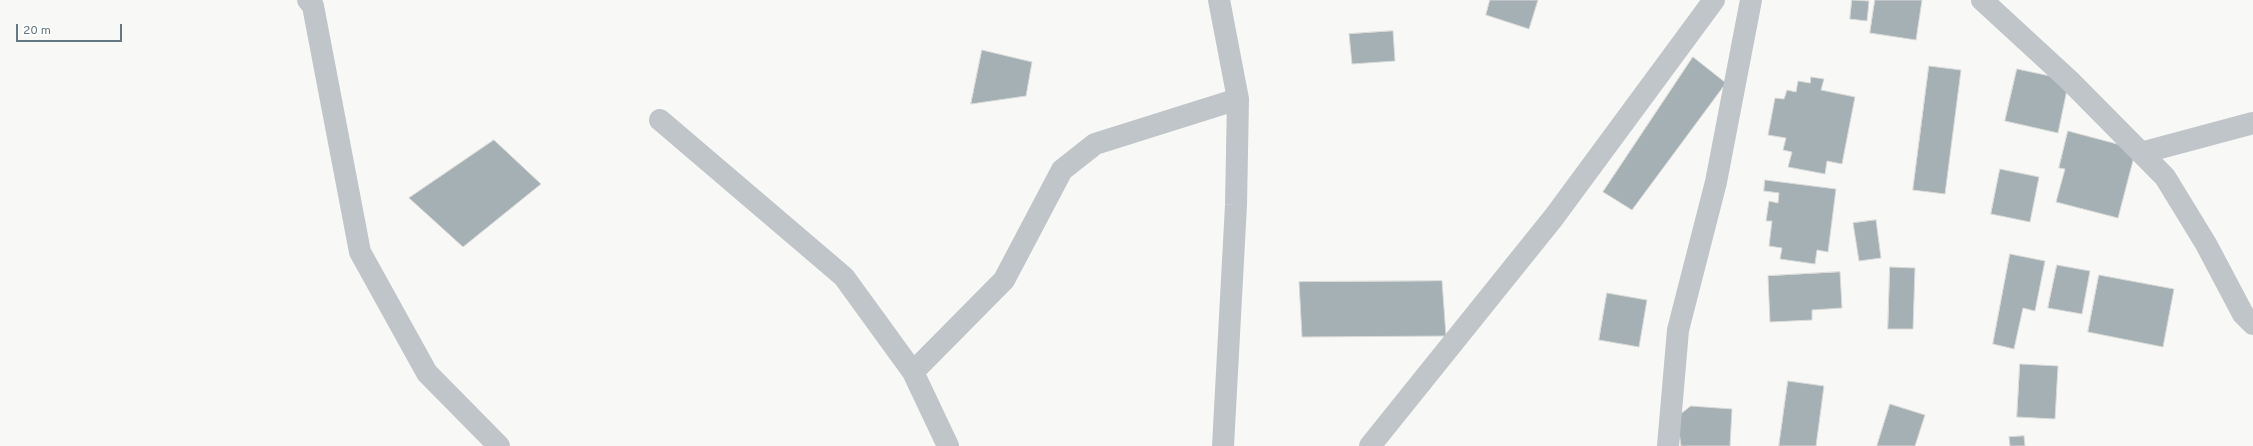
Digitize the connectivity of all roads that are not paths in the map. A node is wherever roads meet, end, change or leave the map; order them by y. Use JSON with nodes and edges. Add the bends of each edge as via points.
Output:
{"nodes":[{"id":1,"x":308,"y":0,"type":"edge"},
{"id":2,"x":1219,"y":0,"type":"edge"},
{"id":3,"x":1714,"y":0,"type":"edge"},
{"id":4,"x":1751,"y":0,"type":"edge"},
{"id":5,"x":1982,"y":0,"type":"edge"},
{"id":6,"x":1238,"y":99,"type":"junction"},
{"id":7,"x":660,"y":120,"type":"dead end"},
{"id":8,"x":2253,"y":123,"type":"edge"},
{"id":9,"x":2141,"y":153,"type":"junction"},
{"id":10,"x":2253,"y":324,"type":"edge"},
{"id":11,"x":913,"y":372,"type":"junction"},
{"id":12,"x":499,"y":446,"type":"edge"},
{"id":13,"x":948,"y":446,"type":"edge"},
{"id":14,"x":1223,"y":446,"type":"edge"},
{"id":15,"x":1370,"y":446,"type":"edge"},
{"id":16,"x":1668,"y":446,"type":"edge"}],
"edges":[{"from":1,"to":12,"type":"street","via":[[313,6],[360,252],[427,373]]},
{"from":2,"to":6,"type":"street"},
{"from":3,"to":15,"type":"street","via":[[1554,217]]},
{"from":4,"to":16,"type":"street","via":[[1716,182],[1678,330]]},
{"from":5,"to":9,"type":"street","via":[[2069,80]]},
{"from":6,"to":11,"type":"street","via":[[1095,144],[1062,170],[1004,280]]},
{"from":6,"to":14,"type":"street","via":[[1236,205]]},
{"from":7,"to":11,"type":"street","via":[[844,277]]},
{"from":8,"to":9,"type":"street"},
{"from":9,"to":10,"type":"street","via":[[2166,177],[2206,244],[2243,314]]},
{"from":11,"to":13,"type":"street"}]}
